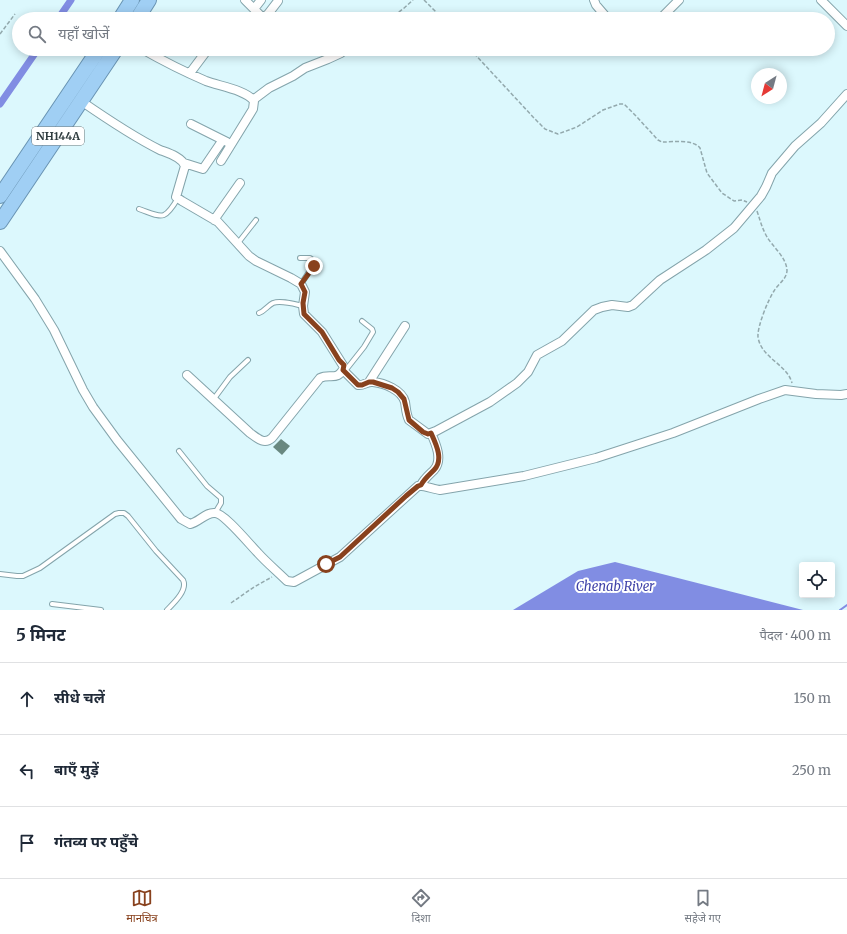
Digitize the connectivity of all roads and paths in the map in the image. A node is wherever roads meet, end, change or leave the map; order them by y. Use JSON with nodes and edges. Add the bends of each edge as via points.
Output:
{"nodes":[{"id":1,"x":132,"y":0,"type":"edge"},
{"id":2,"x":150,"y":0,"type":"edge"},
{"id":3,"x":246,"y":0,"type":"edge"},
{"id":4,"x":261,"y":0,"type":"edge"},
{"id":5,"x":413,"y":0,"type":"edge"},
{"id":6,"x":424,"y":0,"type":"edge"},
{"id":7,"x":679,"y":0,"type":"edge"},
{"id":8,"x":821,"y":0,"type":"edge"},
{"id":9,"x":278,"y":1,"type":"dead end"},
{"id":10,"x":593,"y":1,"type":"edge"},
{"id":11,"x":254,"y":8,"type":"junction"},
{"id":12,"x":124,"y":12,"type":"edge"},
{"id":13,"x":142,"y":12,"type":"edge"},
{"id":14,"x":257,"y":12,"type":"edge"},
{"id":15,"x":269,"y":12,"type":"edge"},
{"id":16,"x":400,"y":12,"type":"edge"},
{"id":17,"x":436,"y":12,"type":"edge"},
{"id":18,"x":602,"y":12,"type":"edge"},
{"id":19,"x":667,"y":12,"type":"edge"},
{"id":20,"x":833,"y":12,"type":"edge"},
{"id":21,"x":835,"y":14,"type":"edge"},
{"id":22,"x":12,"y":18,"type":"edge"},
{"id":23,"x":847,"y":26,"type":"edge"},
{"id":24,"x":0,"y":34,"type":"edge"},
{"id":25,"x":94,"y":56,"type":"edge"},
{"id":26,"x":111,"y":56,"type":"edge"},
{"id":27,"x":156,"y":56,"type":"edge"},
{"id":28,"x":203,"y":56,"type":"edge"},
{"id":29,"x":334,"y":56,"type":"edge"},
{"id":30,"x":476,"y":56,"type":"edge"},
{"id":31,"x":190,"y":73,"type":"junction"},
{"id":32,"x":847,"y":94,"type":"edge"},
{"id":33,"x":253,"y":100,"type":"junction"},
{"id":34,"x":81,"y":101,"type":"junction"},
{"id":35,"x":191,"y":124,"type":"dead end"},
{"id":36,"x":222,"y":141,"type":"junction"},
{"id":37,"x":232,"y":144,"type":"junction"},
{"id":38,"x":221,"y":161,"type":"dead end"},
{"id":39,"x":184,"y":163,"type":"junction"},
{"id":40,"x":240,"y":183,"type":"dead end"},
{"id":41,"x":0,"y":196,"type":"edge"},
{"id":42,"x":178,"y":198,"type":"junction"},
{"id":43,"x":753,"y":205,"type":"junction"},
{"id":44,"x":139,"y":209,"type":"dead end"},
{"id":45,"x":214,"y":220,"type":"junction"},
{"id":46,"x":256,"y":220,"type":"dead end"},
{"id":47,"x":0,"y":222,"type":"edge"},
{"id":48,"x":238,"y":243,"type":"junction"},
{"id":49,"x":0,"y":251,"type":"edge"},
{"id":50,"x":300,"y":258,"type":"dead end"},
{"id":51,"x":301,"y":284,"type":"junction"},
{"id":52,"x":303,"y":306,"type":"junction"},
{"id":53,"x":259,"y":313,"type":"dead end"},
{"id":54,"x":362,"y":321,"type":"dead end"},
{"id":55,"x":405,"y":326,"type":"dead end"},
{"id":56,"x":248,"y":360,"type":"dead end"},
{"id":57,"x":344,"y":371,"type":"junction"},
{"id":58,"x":187,"y":375,"type":"dead end"},
{"id":59,"x":369,"y":382,"type":"junction"},
{"id":60,"x":795,"y":391,"type":"junction"},
{"id":61,"x":847,"y":394,"type":"edge"},
{"id":62,"x":213,"y":400,"type":"junction"},
{"id":63,"x":431,"y":433,"type":"junction"},
{"id":64,"x":179,"y":451,"type":"dead end"},
{"id":65,"x":421,"y":485,"type":"junction"},
{"id":66,"x":215,"y":513,"type":"junction"},
{"id":67,"x":279,"y":573,"type":"junction"},
{"id":68,"x":0,"y":574,"type":"edge"},
{"id":69,"x":231,"y":603,"type":"dead end"},
{"id":70,"x":52,"y":604,"type":"dead end"},
{"id":71,"x":102,"y":610,"type":"edge"},
{"id":72,"x":167,"y":610,"type":"edge"}],
"edges":[{"from":1,"to":12,"type":"highway"},
{"from":2,"to":13,"type":"highway"},
{"from":3,"to":11,"type":"street"},
{"from":4,"to":11,"type":"street"},
{"from":5,"to":16,"type":"path"},
{"from":6,"to":17,"type":"path"},
{"from":7,"to":19,"type":"street"},
{"from":8,"to":20,"type":"street"},
{"from":9,"to":15,"type":"street"},
{"from":10,"to":18,"type":"street"},
{"from":11,"to":14,"type":"street"},
{"from":21,"to":23,"type":"street"},
{"from":22,"to":24,"type":"path"},
{"from":25,"to":41,"type":"highway","number":"NH144A"},
{"from":26,"to":34,"type":"highway","number":"NH144A"},
{"from":27,"to":31,"type":"street"},
{"from":28,"to":31,"type":"street"},
{"from":29,"to":33,"type":"street","via":[[304,68]]},
{"from":30,"to":43,"type":"path","via":[[546,129],[554,133],[563,133],[603,110],[624,104],[658,140],[691,142],[698,145],[707,173],[722,193],[734,201],[742,200]]},
{"from":31,"to":33,"type":"street","via":[[243,93]]},
{"from":32,"to":43,"type":"street","via":[[777,167],[764,192]]},
{"from":33,"to":37,"type":"street","via":[[253,109]]},
{"from":34,"to":39,"type":"street","via":[[130,134]]},
{"from":34,"to":47,"type":"highway","number":"NH144A"},
{"from":35,"to":36,"type":"street"},
{"from":36,"to":37,"type":"street"},
{"from":36,"to":39,"type":"street","via":[[203,169]]},
{"from":37,"to":38,"type":"street"},
{"from":39,"to":42,"type":"street","via":[[176,195]]},
{"from":40,"to":45,"type":"street"},
{"from":42,"to":44,"type":"lane","via":[[164,216]]},
{"from":42,"to":45,"type":"street"},
{"from":43,"to":60,"type":"path","via":[[767,237],[787,269],[784,279],[773,292],[761,320],[758,339],[763,349],[786,371]]},
{"from":43,"to":63,"type":"street","via":[[734,228],[660,280],[633,305],[607,306],[594,310],[562,341],[537,355],[528,372],[517,383],[490,402]]},
{"from":45,"to":48,"type":"street"},
{"from":46,"to":48,"type":"lane"},
{"from":48,"to":51,"type":"street","via":[[256,261]]},
{"from":49,"to":66,"type":"street","via":[[54,330],[93,407],[146,476],[188,523],[195,523],[206,515]]},
{"from":50,"to":51,"type":"lane","via":[[310,258],[315,263]]},
{"from":51,"to":52,"type":"street","via":[[305,292]]},
{"from":52,"to":53,"type":"lane","via":[[276,302]]},
{"from":52,"to":57,"type":"street","via":[[304,314],[322,332],[344,365]]},
{"from":54,"to":57,"type":"lane","via":[[373,332]]},
{"from":55,"to":59,"type":"street"},
{"from":56,"to":62,"type":"lane","via":[[230,377]]},
{"from":57,"to":59,"type":"street","via":[[358,385]]},
{"from":57,"to":62,"type":"street","via":[[336,377],[320,378],[269,441],[261,440],[250,433]]},
{"from":58,"to":62,"type":"street"},
{"from":59,"to":63,"type":"street","via":[[398,392],[404,399],[409,420],[423,432]]},
{"from":60,"to":61,"type":"street"},
{"from":60,"to":65,"type":"street","via":[[785,390],[673,433],[596,458],[524,476],[440,490]]},
{"from":63,"to":65,"type":"street","via":[[438,453],[438,463],[436,469]]},
{"from":64,"to":66,"type":"lane","via":[[207,486],[221,498]]},
{"from":65,"to":67,"type":"street","via":[[340,557],[294,582],[287,581]]},
{"from":66,"to":67,"type":"street","via":[[227,520]]},
{"from":67,"to":69,"type":"path"},
{"from":68,"to":72,"type":"lane","via":[[24,576],[40,568],[119,512],[124,513],[185,583],[185,587]]},
{"from":70,"to":71,"type":"lane"}]}
